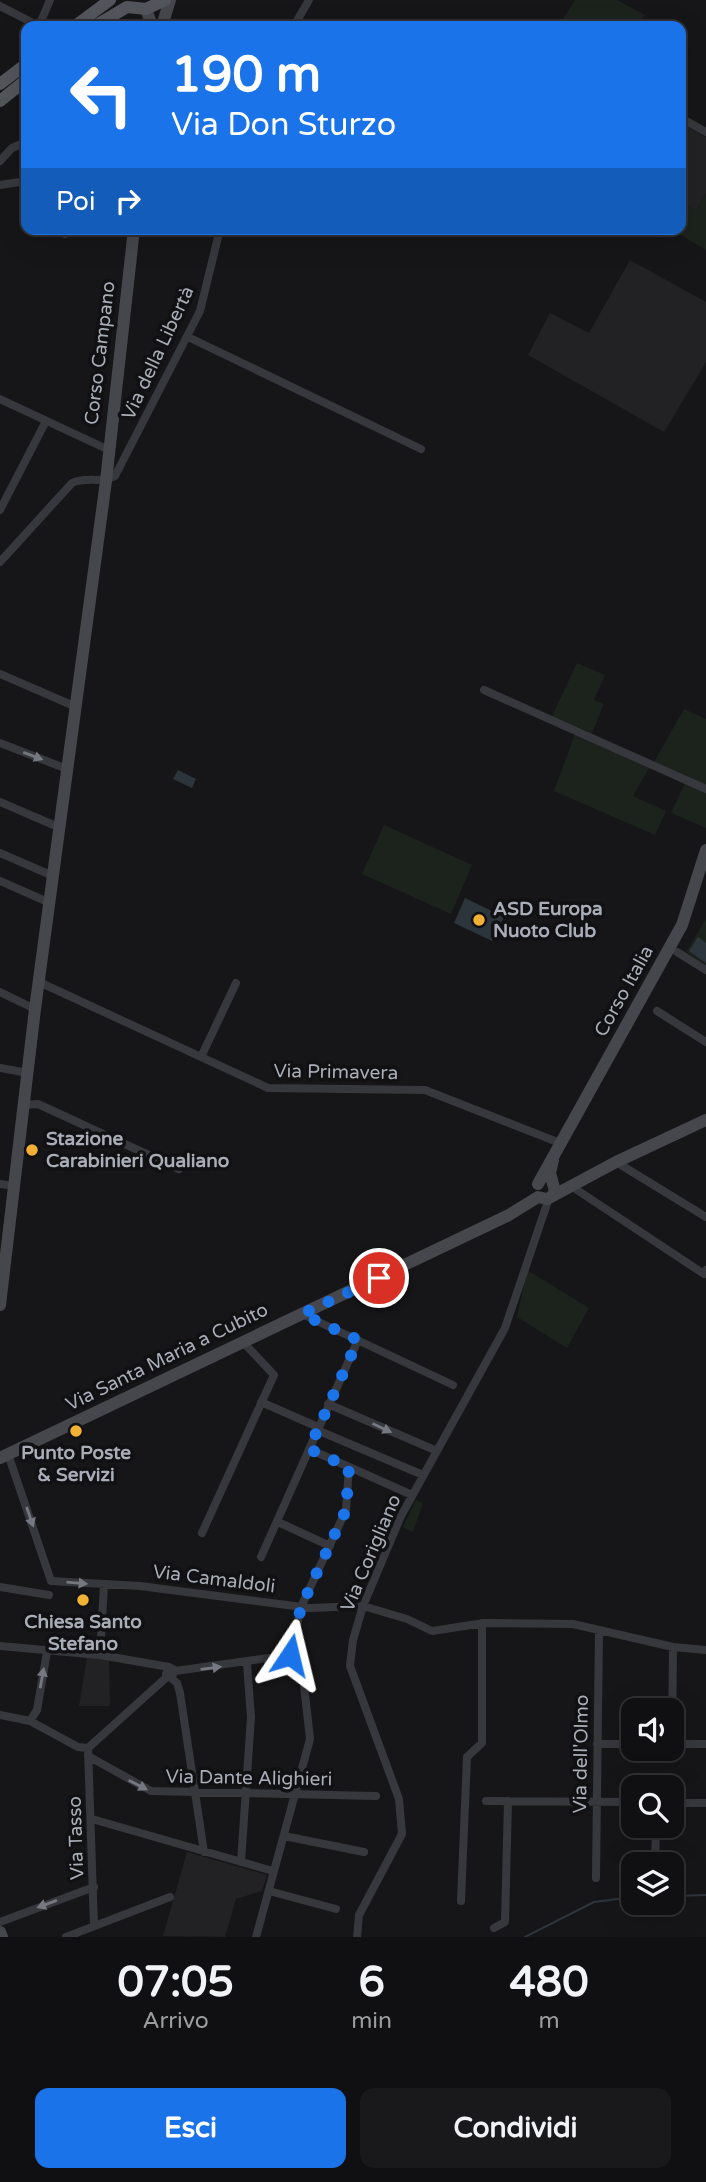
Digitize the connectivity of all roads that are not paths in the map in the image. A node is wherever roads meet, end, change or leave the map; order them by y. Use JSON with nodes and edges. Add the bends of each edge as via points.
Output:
{"nodes":[{"id":1,"x":50,"y":0,"type":"edge"},
{"id":2,"x":110,"y":0,"type":"edge"},
{"id":3,"x":167,"y":0,"type":"edge"},
{"id":4,"x":309,"y":0,"type":"edge"},
{"id":5,"x":144,"y":4,"type":"edge"},
{"id":6,"x":0,"y":6,"type":"edge"},
{"id":7,"x":29,"y":21,"type":"edge"},
{"id":8,"x":41,"y":21,"type":"edge"},
{"id":9,"x":82,"y":21,"type":"edge"},
{"id":10,"x":103,"y":21,"type":"edge"},
{"id":11,"x":150,"y":21,"type":"edge"},
{"id":12,"x":163,"y":21,"type":"edge"},
{"id":13,"x":297,"y":21,"type":"edge"},
{"id":14,"x":21,"y":68,"type":"edge"},
{"id":15,"x":0,"y":84,"type":"edge"},
{"id":16,"x":21,"y":84,"type":"edge"},
{"id":17,"x":0,"y":101,"type":"edge"},
{"id":18,"x":686,"y":121,"type":"edge"},
{"id":19,"x":706,"y":132,"type":"edge"},
{"id":20,"x":21,"y":144,"type":"edge"},
{"id":21,"x":0,"y":161,"type":"edge"},
{"id":22,"x":21,"y":182,"type":"edge"},
{"id":23,"x":0,"y":185,"type":"edge"},
{"id":24,"x":133,"y":235,"type":"edge"},
{"id":25,"x":218,"y":235,"type":"edge"},
{"id":26,"x":188,"y":337,"type":"junction"},
{"id":27,"x":0,"y":401,"type":"edge"},
{"id":28,"x":46,"y":421,"type":"junction"},
{"id":29,"x":421,"y":449,"type":"dead end"},
{"id":30,"x":109,"y":450,"type":"junction"},
{"id":31,"x":106,"y":481,"type":"junction"},
{"id":32,"x":0,"y":510,"type":"edge"},
{"id":33,"x":0,"y":562,"type":"edge"},
{"id":34,"x":0,"y":674,"type":"edge"},
{"id":35,"x":484,"y":690,"type":"dead end"},
{"id":36,"x":74,"y":706,"type":"junction"},
{"id":37,"x":0,"y":743,"type":"edge"},
{"id":38,"x":67,"y":769,"type":"junction"},
{"id":39,"x":706,"y":789,"type":"edge"},
{"id":40,"x":0,"y":802,"type":"edge"},
{"id":41,"x":58,"y":827,"type":"junction"},
{"id":42,"x":706,"y":850,"type":"edge"},
{"id":43,"x":0,"y":853,"type":"edge"},
{"id":44,"x":53,"y":876,"type":"junction"},
{"id":45,"x":0,"y":881,"type":"edge"},
{"id":46,"x":50,"y":903,"type":"junction"},
{"id":47,"x":677,"y":952,"type":"dead end"},
{"id":48,"x":706,"y":970,"type":"edge"},
{"id":49,"x":39,"y":982,"type":"junction"},
{"id":50,"x":236,"y":983,"type":"dead end"},
{"id":51,"x":0,"y":992,"type":"edge"},
{"id":52,"x":35,"y":1009,"type":"junction"},
{"id":53,"x":657,"y":1011,"type":"dead end"},
{"id":54,"x":706,"y":1042,"type":"edge"},
{"id":55,"x":201,"y":1057,"type":"junction"},
{"id":56,"x":0,"y":1068,"type":"edge"},
{"id":57,"x":28,"y":1073,"type":"junction"},
{"id":58,"x":24,"y":1105,"type":"junction"},
{"id":59,"x":706,"y":1120,"type":"edge"},
{"id":60,"x":560,"y":1143,"type":"junction"},
{"id":61,"x":616,"y":1162,"type":"junction"},
{"id":62,"x":179,"y":1169,"type":"dead end"},
{"id":63,"x":0,"y":1184,"type":"edge"},
{"id":64,"x":571,"y":1185,"type":"junction"},
{"id":65,"x":14,"y":1186,"type":"junction"},
{"id":66,"x":545,"y":1191,"type":"junction"},
{"id":67,"x":532,"y":1210,"type":"junction"},
{"id":68,"x":509,"y":1215,"type":"junction"},
{"id":69,"x":706,"y":1217,"type":"edge"},
{"id":70,"x":537,"y":1231,"type":"junction"},
{"id":71,"x":2,"y":1267,"type":"edge"},
{"id":72,"x":706,"y":1270,"type":"edge"},
{"id":73,"x":0,"y":1305,"type":"edge"},
{"id":74,"x":302,"y":1314,"type":"junction"},
{"id":75,"x":358,"y":1340,"type":"junction"},
{"id":76,"x":243,"y":1342,"type":"junction"},
{"id":77,"x":453,"y":1385,"type":"dead end"},
{"id":78,"x":261,"y":1402,"type":"junction"},
{"id":79,"x":328,"y":1404,"type":"junction"},
{"id":80,"x":318,"y":1428,"type":"junction"},
{"id":81,"x":309,"y":1449,"type":"junction"},
{"id":82,"x":437,"y":1451,"type":"junction"},
{"id":83,"x":4,"y":1456,"type":"edge"},
{"id":84,"x":349,"y":1467,"type":"junction"},
{"id":85,"x":423,"y":1475,"type":"junction"},
{"id":86,"x":412,"y":1495,"type":"junction"},
{"id":87,"x":278,"y":1522,"type":"junction"},
{"id":88,"x":202,"y":1533,"type":"dead end"},
{"id":89,"x":330,"y":1546,"type":"junction"},
{"id":90,"x":261,"y":1557,"type":"dead end"},
{"id":91,"x":104,"y":1585,"type":"junction"},
{"id":92,"x":0,"y":1587,"type":"edge"},
{"id":93,"x":49,"y":1595,"type":"dead end"},
{"id":94,"x":363,"y":1606,"type":"junction"},
{"id":95,"x":301,"y":1607,"type":"junction"},
{"id":96,"x":482,"y":1623,"type":"junction"},
{"id":97,"x":599,"y":1631,"type":"junction"},
{"id":98,"x":0,"y":1646,"type":"edge"},
{"id":99,"x":673,"y":1647,"type":"junction"},
{"id":100,"x":706,"y":1650,"type":"edge"},
{"id":101,"x":47,"y":1652,"type":"junction"},
{"id":102,"x":100,"y":1655,"type":"junction"},
{"id":103,"x":247,"y":1664,"type":"junction"},
{"id":104,"x":171,"y":1673,"type":"junction"},
{"id":105,"x":304,"y":1685,"type":"dead end"},
{"id":106,"x":672,"y":1698,"type":"edge"},
{"id":107,"x":0,"y":1715,"type":"edge"},
{"id":108,"x":30,"y":1721,"type":"junction"},
{"id":109,"x":597,"y":1744,"type":"junction"},
{"id":110,"x":621,"y":1744,"type":"edge"},
{"id":111,"x":684,"y":1744,"type":"edge"},
{"id":112,"x":706,"y":1744,"type":"edge"},
{"id":113,"x":88,"y":1752,"type":"junction"},
{"id":114,"x":194,"y":1793,"type":"junction"},
{"id":115,"x":246,"y":1794,"type":"junction"},
{"id":116,"x":295,"y":1795,"type":"junction"},
{"id":117,"x":376,"y":1796,"type":"dead end"},
{"id":118,"x":486,"y":1801,"type":"dead end"},
{"id":119,"x":508,"y":1801,"type":"junction"},
{"id":120,"x":596,"y":1802,"type":"junction"},
{"id":121,"x":621,"y":1802,"type":"edge"},
{"id":122,"x":684,"y":1803,"type":"edge"},
{"id":123,"x":706,"y":1803,"type":"edge"},
{"id":124,"x":92,"y":1819,"type":"junction"},
{"id":125,"x":285,"y":1836,"type":"junction"},
{"id":126,"x":204,"y":1852,"type":"junction"},
{"id":127,"x":364,"y":1852,"type":"dead end"},
{"id":128,"x":241,"y":1862,"type":"junction"},
{"id":129,"x":273,"y":1871,"type":"junction"},
{"id":130,"x":596,"y":1878,"type":"dead end"},
{"id":131,"x":93,"y":1887,"type":"junction"},
{"id":132,"x":268,"y":1891,"type":"junction"},
{"id":133,"x":170,"y":1897,"type":"dead end"},
{"id":134,"x":461,"y":1901,"type":"dead end"},
{"id":135,"x":336,"y":1909,"type":"dead end"},
{"id":136,"x":0,"y":1922,"type":"edge"},
{"id":137,"x":94,"y":1926,"type":"junction"},
{"id":138,"x":494,"y":1928,"type":"dead end"},
{"id":139,"x":0,"y":1932,"type":"edge"},
{"id":140,"x":2,"y":1937,"type":"edge"},
{"id":141,"x":66,"y":1937,"type":"edge"},
{"id":142,"x":257,"y":1937,"type":"edge"},
{"id":143,"x":357,"y":1937,"type":"edge"}],
"edges":[{"from":1,"to":8,"type":"street"},
{"from":2,"to":9,"type":"main road"},
{"from":3,"to":5,"type":"main road"},
{"from":3,"to":12,"type":"main road"},
{"from":4,"to":13,"type":"street"},
{"from":5,"to":10,"type":"main road","via":[[127,7]]},
{"from":5,"to":11,"type":"main road"},
{"from":6,"to":7,"type":"street"},
{"from":14,"to":15,"type":"main road"},
{"from":16,"to":17,"type":"main road"},
{"from":18,"to":19,"type":"street"},
{"from":20,"to":21,"type":"street"},
{"from":22,"to":23,"type":"street"},
{"from":24,"to":30,"type":"main road","name":"Corso Campano"},
{"from":25,"to":26,"type":"street","name":"Via della Libertà","via":[[205,295]]},
{"from":26,"to":29,"type":"street"},
{"from":26,"to":31,"type":"street","name":"Via della Libertà","via":[[114,477]]},
{"from":27,"to":28,"type":"street"},
{"from":28,"to":30,"type":"street"},
{"from":28,"to":32,"type":"street"},
{"from":30,"to":31,"type":"main road","name":"Corso Campano"},
{"from":31,"to":33,"type":"street","via":[[72,483]]},
{"from":31,"to":36,"type":"main road","name":"Corso Campano"},
{"from":34,"to":36,"type":"street"},
{"from":35,"to":39,"type":"street"},
{"from":36,"to":38,"type":"main road","name":"Corso Campano"},
{"from":37,"to":38,"type":"street","one_way":true},
{"from":38,"to":41,"type":"main road","name":"Corso Campano"},
{"from":40,"to":41,"type":"street"},
{"from":41,"to":44,"type":"main road","name":"Corso Campano"},
{"from":42,"to":60,"type":"main road","name":"Corso Italia","via":[[682,925]]},
{"from":43,"to":44,"type":"street"},
{"from":44,"to":46,"type":"main road","name":"Corso Campano"},
{"from":45,"to":46,"type":"street"},
{"from":46,"to":49,"type":"main road","name":"Corso Campano"},
{"from":47,"to":48,"type":"street"},
{"from":49,"to":52,"type":"main road","name":"Corso Campano"},
{"from":49,"to":55,"type":"street","name":"Via Primavera"},
{"from":50,"to":55,"type":"street"},
{"from":51,"to":52,"type":"street"},
{"from":52,"to":57,"type":"main road","name":"Corso Campano"},
{"from":53,"to":54,"type":"street"},
{"from":55,"to":60,"type":"street","name":"Via Primavera","via":[[268,1088],[425,1090]]},
{"from":56,"to":57,"type":"street"},
{"from":57,"to":58,"type":"main road","name":"Corso Campano"},
{"from":58,"to":62,"type":"street","via":[[38,1104]]},
{"from":58,"to":65,"type":"main road","name":"Corso Campano"},
{"from":59,"to":61,"type":"main road"},
{"from":60,"to":66,"type":"main road","name":"Corso Italia"},
{"from":61,"to":64,"type":"main road"},
{"from":61,"to":69,"type":"street"},
{"from":63,"to":65,"type":"street"},
{"from":64,"to":66,"type":"main road"},
{"from":64,"to":72,"type":"street","via":[[704,1274]]},
{"from":65,"to":71,"type":"main road","name":"Corso Campano"},
{"from":66,"to":67,"type":"main road","name":"Via Santa Maria a Cubito"},
{"from":66,"to":68,"type":"main road"},
{"from":66,"to":70,"type":"street"},
{"from":67,"to":68,"type":"main road","name":"Via Santa Maria a Cubito"},
{"from":67,"to":70,"type":"street"},
{"from":68,"to":74,"type":"main road","name":"Via Santa Maria a Cubito"},
{"from":70,"to":82,"type":"street","name":"Via Corigliano","via":[[505,1328]]},
{"from":71,"to":73,"type":"main road","name":"Corso Campano"},
{"from":74,"to":75,"type":"street"},
{"from":74,"to":76,"type":"main road","name":"Via Santa Maria a Cubito"},
{"from":75,"to":77,"type":"street"},
{"from":75,"to":79,"type":"street"},
{"from":76,"to":78,"type":"street","via":[[274,1375]]},
{"from":76,"to":83,"type":"main road","name":"Via Santa Maria a Cubito"},
{"from":78,"to":80,"type":"street"},
{"from":78,"to":88,"type":"street"},
{"from":79,"to":80,"type":"street"},
{"from":79,"to":82,"type":"street","one_way":true},
{"from":80,"to":81,"type":"street"},
{"from":80,"to":85,"type":"street"},
{"from":81,"to":84,"type":"street"},
{"from":81,"to":87,"type":"street"},
{"from":82,"to":85,"type":"street","name":"Via Corigliano"},
{"from":83,"to":91,"type":"street","name":"Via Camaldoli","one_way":true,"via":[[51,1581]]},
{"from":84,"to":86,"type":"street"},
{"from":84,"to":89,"type":"street","via":[[346,1510]]},
{"from":85,"to":86,"type":"street","name":"Via Corigliano"},
{"from":86,"to":94,"type":"street","name":"Via Corigliano"},
{"from":87,"to":89,"type":"street"},
{"from":87,"to":90,"type":"street"},
{"from":89,"to":95,"type":"street"},
{"from":91,"to":95,"type":"street","name":"Via Camaldoli"},
{"from":91,"to":102,"type":"street"},
{"from":92,"to":93,"type":"street"},
{"from":94,"to":95,"type":"street","name":"Via Camaldoli"},
{"from":94,"to":96,"type":"street","name":"Via Camaldoli","via":[[432,1631]]},
{"from":94,"to":143,"type":"street","name":"Via Corigliano","via":[[350,1666],[403,1820],[402,1834],[359,1915]]},
{"from":95,"to":103,"type":"street","via":[[294,1655]]},
{"from":96,"to":97,"type":"street","name":"Via Camaldoli","via":[[555,1622]]},
{"from":96,"to":134,"type":"street","via":[[482,1743],[467,1757]]},
{"from":97,"to":99,"type":"street","name":"Via Camaldoli"},
{"from":97,"to":109,"type":"street","name":"Via dell'Olmo"},
{"from":98,"to":101,"type":"street"},
{"from":99,"to":100,"type":"street","name":"Via Camaldoli"},
{"from":99,"to":106,"type":"street"},
{"from":101,"to":102,"type":"street"},
{"from":108,"to":101,"type":"street","one_way":true,"via":[[37,1710]]},
{"from":102,"to":104,"type":"street"},
{"from":104,"to":103,"type":"street","one_way":true},
{"from":103,"to":115,"type":"street","via":[[251,1717]]},
{"from":104,"to":113,"type":"street"},
{"from":104,"to":114,"type":"street","via":[[180,1693]]},
{"from":105,"to":116,"type":"street","via":[[310,1739]]},
{"from":107,"to":108,"type":"street","name":"Via Dante Alighieri"},
{"from":108,"to":113,"type":"street","name":"Via Dante Alighieri"},
{"from":109,"to":110,"type":"street"},
{"from":109,"to":120,"type":"street","name":"Via dell'Olmo"},
{"from":111,"to":112,"type":"street"},
{"from":113,"to":114,"type":"street","name":"Via Dante Alighieri","one_way":true,"via":[[151,1791]]},
{"from":113,"to":124,"type":"street","name":"Via Tasso"},
{"from":114,"to":115,"type":"street","name":"Via Dante Alighieri"},
{"from":114,"to":126,"type":"street"},
{"from":115,"to":116,"type":"street","name":"Via Dante Alighieri"},
{"from":115,"to":128,"type":"street"},
{"from":116,"to":117,"type":"street","name":"Via Dante Alighieri"},
{"from":116,"to":125,"type":"street"},
{"from":118,"to":119,"type":"street"},
{"from":119,"to":120,"type":"street"},
{"from":119,"to":138,"type":"street","via":[[505,1923]]},
{"from":120,"to":121,"type":"street"},
{"from":120,"to":130,"type":"street","name":"Via dell'Olmo"},
{"from":122,"to":123,"type":"street"},
{"from":124,"to":126,"type":"street"},
{"from":124,"to":131,"type":"street","name":"Via Tasso"},
{"from":125,"to":127,"type":"street"},
{"from":125,"to":129,"type":"street"},
{"from":126,"to":128,"type":"street"},
{"from":128,"to":129,"type":"street"},
{"from":129,"to":132,"type":"street"},
{"from":131,"to":136,"type":"street","one_way":true},
{"from":131,"to":137,"type":"street","name":"Via Tasso"},
{"from":132,"to":135,"type":"street"},
{"from":132,"to":142,"type":"street"},
{"from":133,"to":137,"type":"street"},
{"from":137,"to":141,"type":"street"},
{"from":139,"to":140,"type":"main road"}]}
